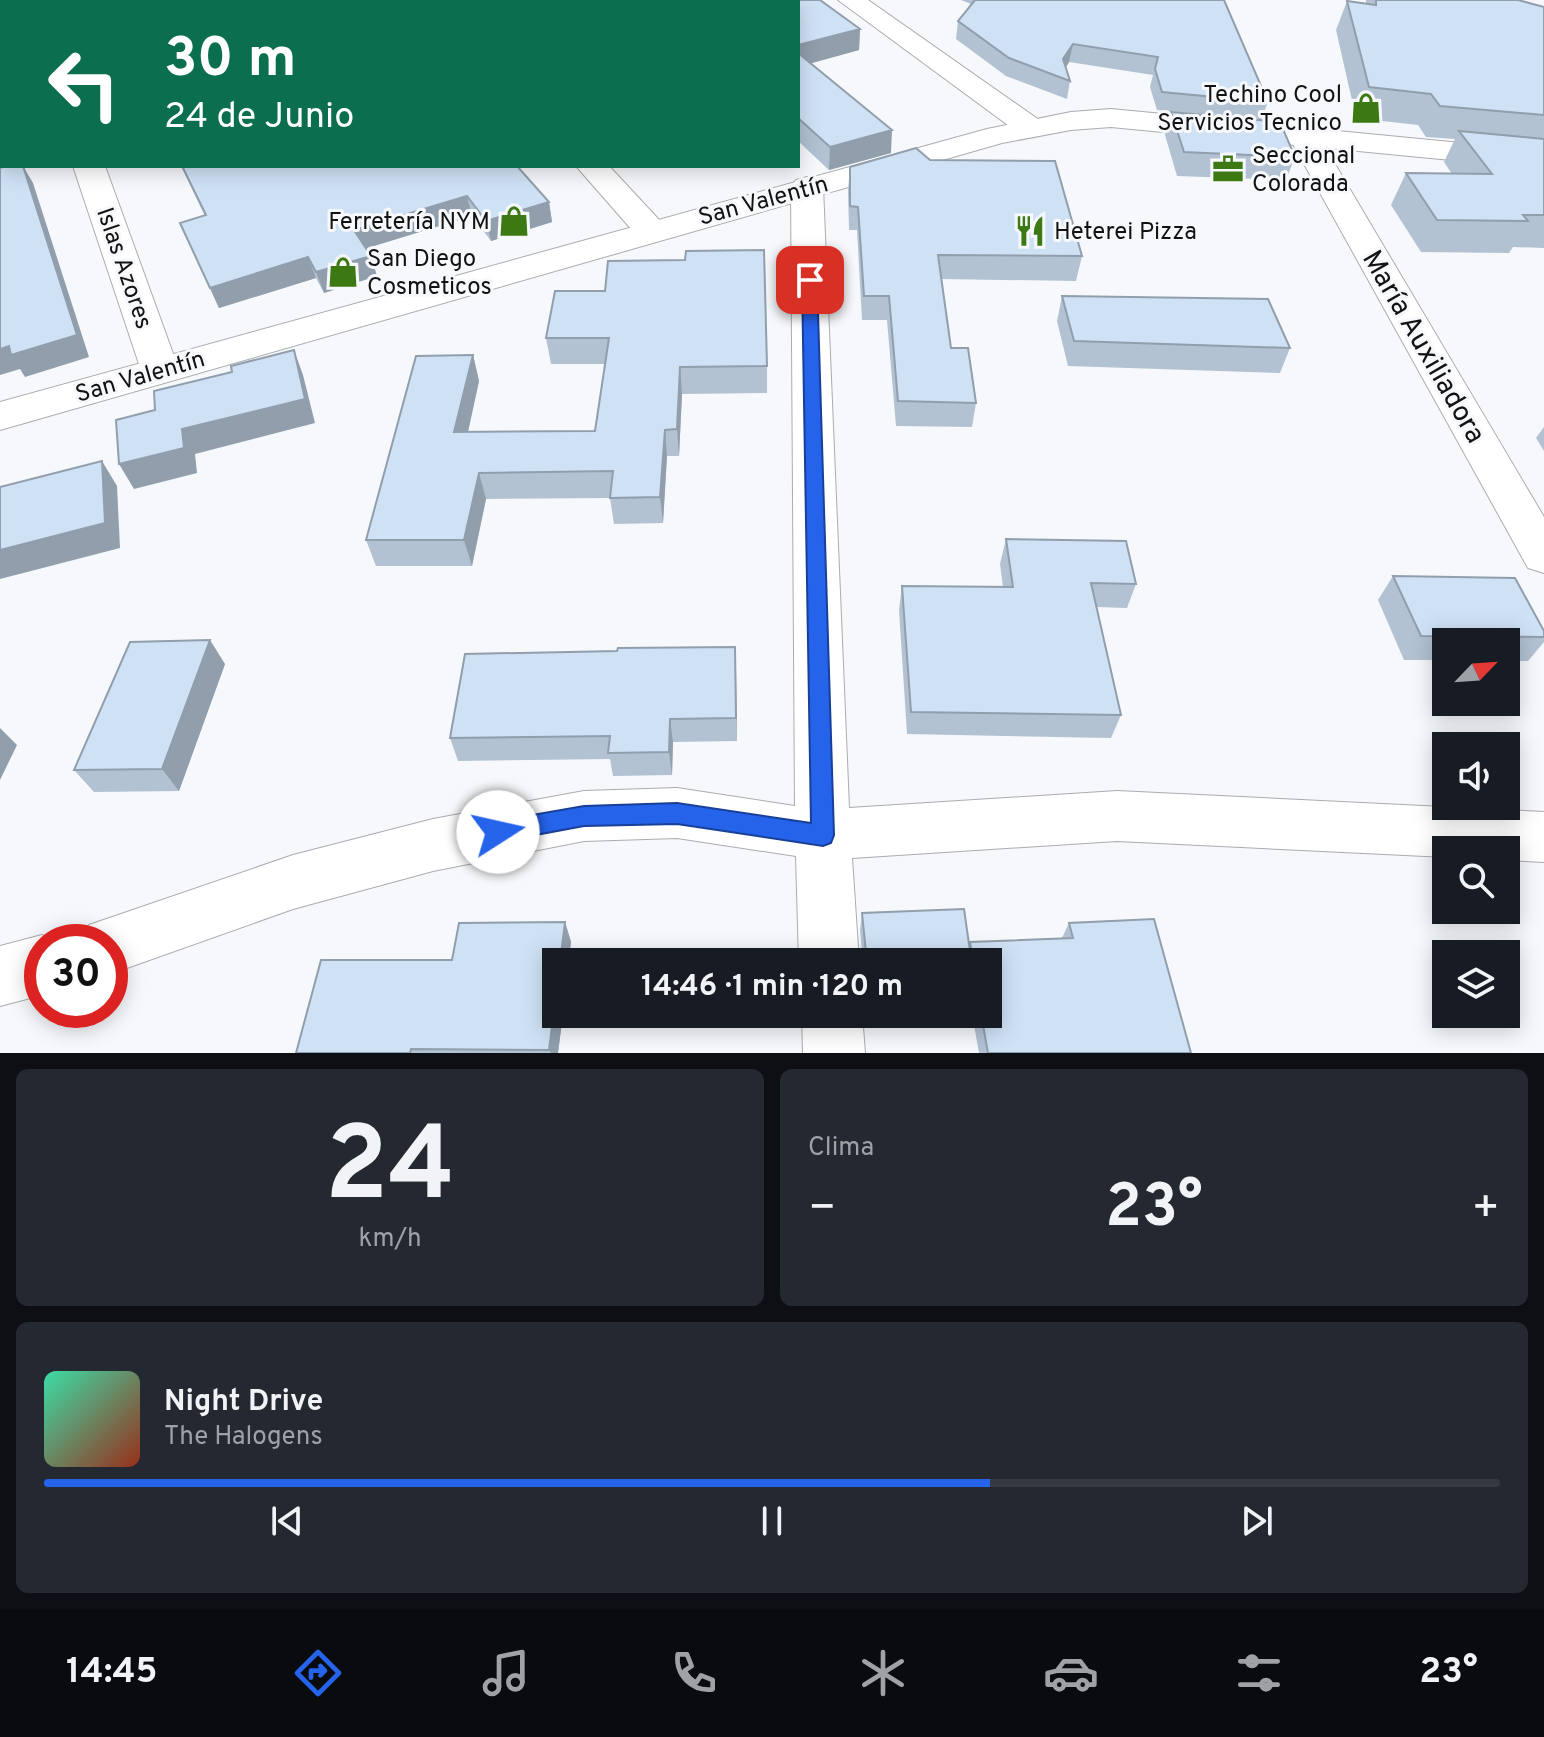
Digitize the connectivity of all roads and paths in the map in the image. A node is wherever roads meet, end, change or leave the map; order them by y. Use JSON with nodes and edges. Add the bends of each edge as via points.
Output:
{"nodes":[{"id":1,"x":851,"y":0,"type":"edge"},
{"id":2,"x":1031,"y":128,"type":"junction"},
{"id":3,"x":1304,"y":137,"type":"junction"},
{"id":4,"x":1544,"y":160,"type":"edge"},
{"id":5,"x":90,"y":168,"type":"edge"},
{"id":6,"x":594,"y":168,"type":"edge"},
{"id":7,"x":807,"y":187,"type":"junction"},
{"id":8,"x":651,"y":231,"type":"junction"},
{"id":9,"x":160,"y":370,"type":"junction"},
{"id":10,"x":0,"y":416,"type":"edge"},
{"id":11,"x":1544,"y":556,"type":"edge"},
{"id":12,"x":823,"y":835,"type":"junction"},
{"id":13,"x":1544,"y":837,"type":"edge"},
{"id":14,"x":128,"y":939,"type":"edge"},
{"id":15,"x":828,"y":948,"type":"edge"},
{"id":16,"x":24,"y":970,"type":"edge"},
{"id":17,"x":0,"y":976,"type":"edge"},
{"id":18,"x":833,"y":1028,"type":"edge"},
{"id":19,"x":834,"y":1053,"type":"edge"}],
"edges":[{"from":1,"to":2,"type":"street"},
{"from":2,"to":3,"type":"street","name":"San Valentín","via":[[1111,118]]},
{"from":2,"to":7,"type":"street","name":"San Valentín"},
{"from":3,"to":4,"type":"street","name":"San Valentín"},
{"from":3,"to":11,"type":"street","name":"María Auxiliadora"},
{"from":5,"to":9,"type":"street","name":"Islas Azores"},
{"from":6,"to":8,"type":"street"},
{"from":7,"to":8,"type":"street","name":"San Valentín"},
{"from":7,"to":12,"type":"street"},
{"from":8,"to":9,"type":"street","name":"San Valentín"},
{"from":9,"to":10,"type":"street","name":"San Valentín"},
{"from":12,"to":13,"type":"street","via":[[1117,816]]},
{"from":12,"to":14,"type":"street","via":[[677,813],[584,816],[433,845],[293,882]]},
{"from":12,"to":15,"type":"street"},
{"from":16,"to":17,"type":"street"},
{"from":18,"to":19,"type":"street"}]}
